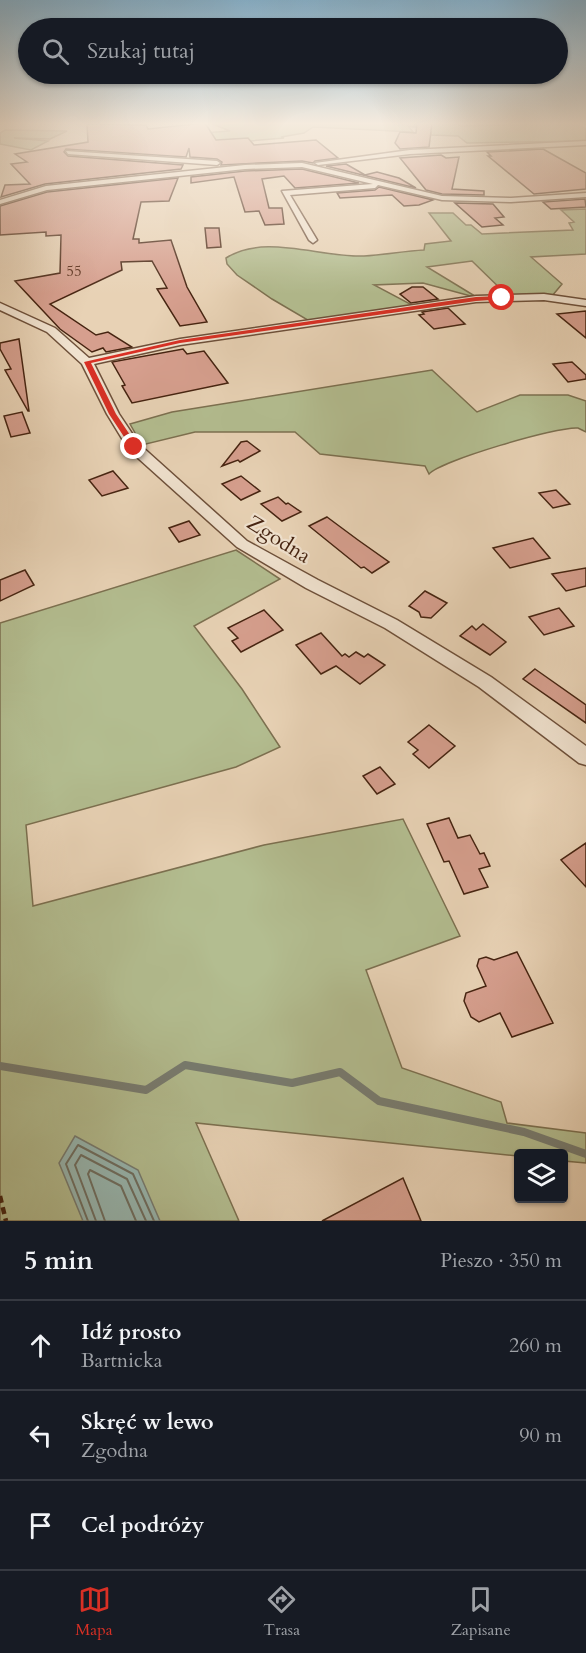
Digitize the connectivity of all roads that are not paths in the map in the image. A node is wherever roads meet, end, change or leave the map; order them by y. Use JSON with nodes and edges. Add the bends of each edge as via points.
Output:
{"nodes":[{"id":1,"x":122,"y":180,"type":"edge"},
{"id":2,"x":364,"y":180,"type":"edge"},
{"id":3,"x":385,"y":185,"type":"junction"},
{"id":4,"x":586,"y":195,"type":"edge"},
{"id":5,"x":0,"y":202,"type":"edge"},
{"id":6,"x":313,"y":240,"type":"dead end"},
{"id":7,"x":586,"y":303,"type":"edge"},
{"id":8,"x":0,"y":306,"type":"edge"},
{"id":9,"x":87,"y":362,"type":"junction"},
{"id":10,"x":586,"y":757,"type":"edge"}],
"edges":[{"from":1,"to":5,"type":"street","via":[[46,188]]},
{"from":2,"to":3,"type":"street"},
{"from":3,"to":4,"type":"street","via":[[452,199]]},
{"from":3,"to":6,"type":"street","via":[[285,193]]},
{"from":7,"to":9,"type":"street","via":[[544,297],[476,299],[180,342]]},
{"from":8,"to":9,"type":"street","name":"Zgodna","via":[[51,330]]},
{"from":9,"to":10,"type":"street","name":"Zgodna","via":[[134,447],[242,544],[391,624],[485,682]]}]}
